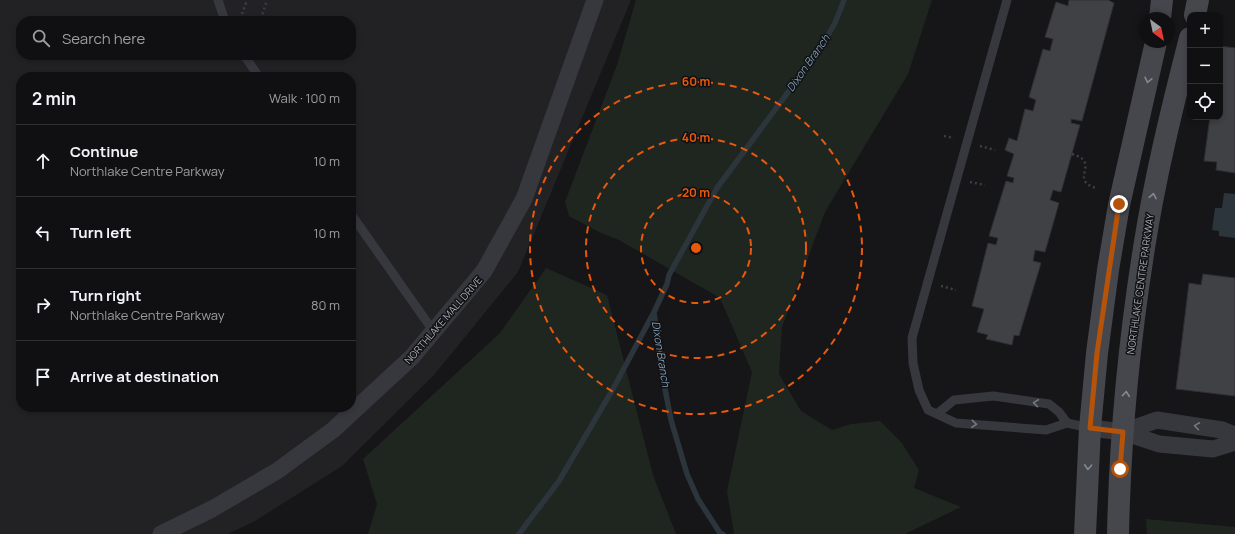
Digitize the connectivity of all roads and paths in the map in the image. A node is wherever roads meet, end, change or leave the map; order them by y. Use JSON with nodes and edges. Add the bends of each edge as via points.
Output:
{"nodes":[{"id":1,"x":218,"y":0,"type":"edge"},
{"id":2,"x":247,"y":0,"type":"edge"},
{"id":3,"x":267,"y":0,"type":"edge"},
{"id":4,"x":595,"y":0,"type":"edge"},
{"id":5,"x":1007,"y":0,"type":"edge"},
{"id":6,"x":1162,"y":0,"type":"edge"},
{"id":7,"x":1198,"y":0,"type":"edge"},
{"id":8,"x":1161,"y":12,"type":"edge"},
{"id":9,"x":1196,"y":12,"type":"edge"},
{"id":10,"x":242,"y":14,"type":"dead end"},
{"id":11,"x":223,"y":16,"type":"edge"},
{"id":12,"x":262,"y":16,"type":"edge"},
{"id":13,"x":1155,"y":48,"type":"edge"},
{"id":14,"x":1187,"y":48,"type":"edge"},
{"id":15,"x":247,"y":60,"type":"edge"},
{"id":16,"x":255,"y":72,"type":"edge"},
{"id":17,"x":1072,"y":154,"type":"dead end"},
{"id":18,"x":1096,"y":188,"type":"dead end"},
{"id":19,"x":356,"y":221,"type":"edge"},
{"id":20,"x":434,"y":332,"type":"junction"},
{"id":21,"x":356,"y":409,"type":"edge"},
{"id":22,"x":352,"y":412,"type":"edge"},
{"id":23,"x":937,"y":414,"type":"junction"},
{"id":24,"x":1067,"y":423,"type":"junction"},
{"id":25,"x":1090,"y":428,"type":"junction"},
{"id":26,"x":1123,"y":432,"type":"junction"},
{"id":27,"x":1235,"y":435,"type":"edge"},
{"id":28,"x":1235,"y":442,"type":"edge"},
{"id":29,"x":161,"y":534,"type":"edge"},
{"id":30,"x":1085,"y":534,"type":"edge"},
{"id":31,"x":1118,"y":534,"type":"edge"}],
"edges":[{"from":1,"to":11,"type":"lane"},
{"from":2,"to":10,"type":"path"},
{"from":3,"to":12,"type":"path"},
{"from":4,"to":20,"type":"street","name":"NORTHLAKE MALL DRIVE","via":[[524,199],[484,272]]},
{"from":5,"to":23,"type":"lane","via":[[912,338],[913,363],[919,390],[928,410]]},
{"from":6,"to":8,"type":"main road"},
{"from":7,"to":9,"type":"main road"},
{"from":13,"to":25,"type":"main road","one_way":true,"via":[[1119,204],[1097,353]]},
{"from":26,"to":14,"type":"main road","name":"NORTHLAKE CENTRE PARKWAY","one_way":true,"via":[[1144,248],[1170,116]]},
{"from":15,"to":16,"type":"lane"},
{"from":17,"to":18,"type":"path","via":[[1084,160],[1085,183]]},
{"from":19,"to":20,"type":"lane"},
{"from":20,"to":21,"type":"street","name":"NORTHLAKE MALL DRIVE","via":[[412,357]]},
{"from":22,"to":29,"type":"street","name":"NORTHLAKE MALL DRIVE","via":[[333,430],[277,471],[212,509]]},
{"from":23,"to":24,"type":"lane","one_way":true,"via":[[956,423],[1046,430]]},
{"from":24,"to":23,"type":"lane","one_way":true,"via":[[1059,412],[1048,404],[993,396],[954,400]]},
{"from":24,"to":25,"type":"lane"},
{"from":25,"to":26,"type":"street"},
{"from":25,"to":30,"type":"main road","one_way":true},
{"from":27,"to":26,"type":"street","one_way":true,"via":[[1222,430],[1157,420]]},
{"from":26,"to":28,"type":"street","via":[[1160,444],[1212,449]]},
{"from":26,"to":31,"type":"main road","name":"NORTHLAKE CENTRE PARKWAY"}]}
